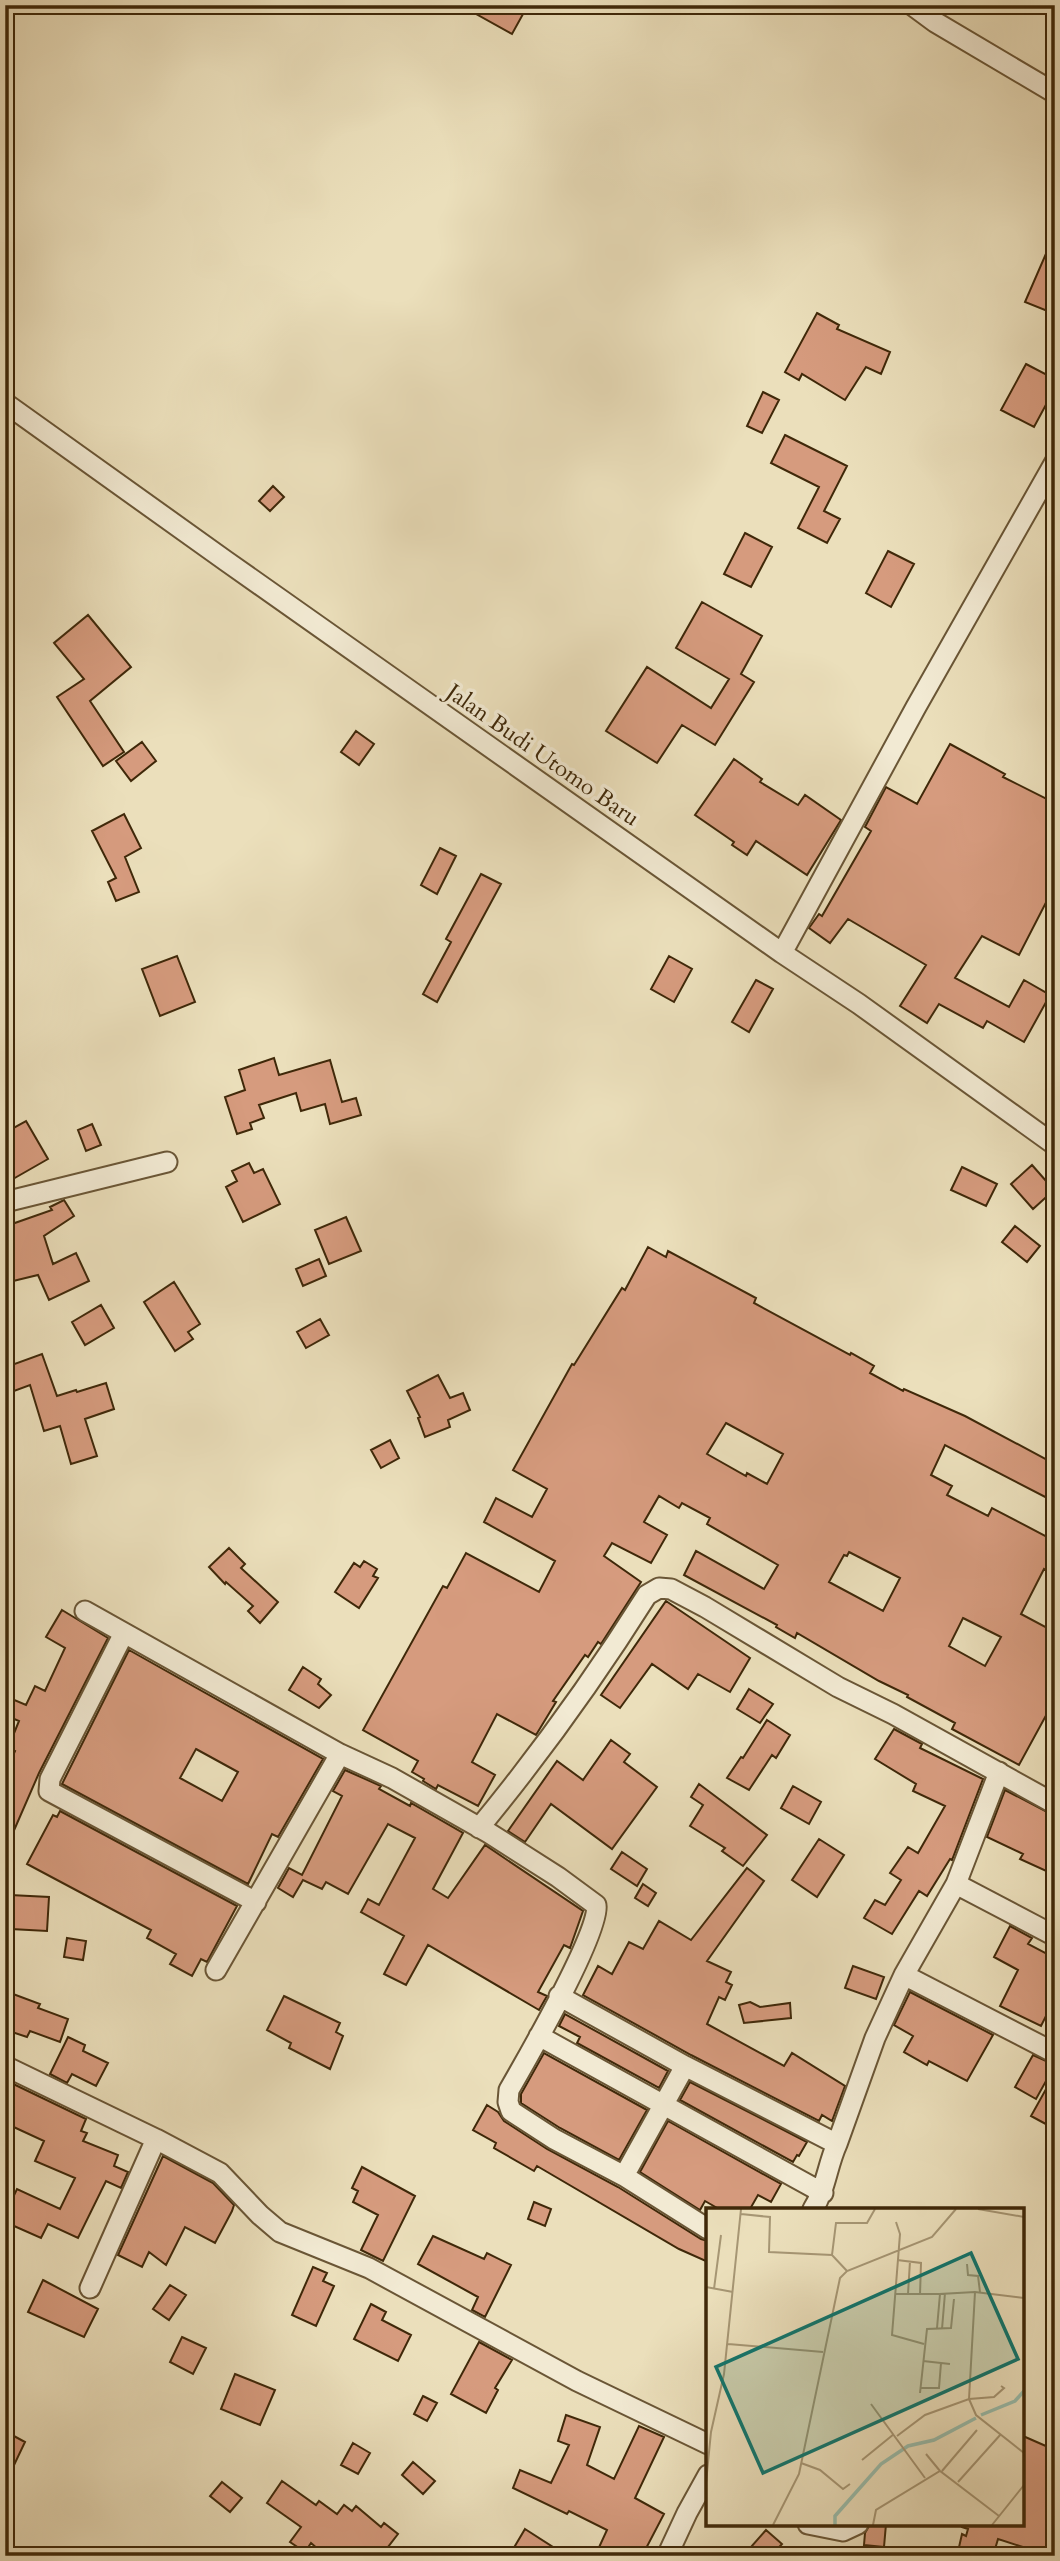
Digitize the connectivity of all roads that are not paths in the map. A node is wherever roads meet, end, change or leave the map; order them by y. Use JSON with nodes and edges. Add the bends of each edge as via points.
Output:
{"nodes":[{"id":1,"x":912,"y":5,"type":"edge"},
{"id":2,"x":1055,"y":93,"type":"edge"},
{"id":3,"x":5,"y":403,"type":"edge"},
{"id":4,"x":1055,"y":462,"type":"edge"},
{"id":5,"x":782,"y":953,"type":"junction"},
{"id":6,"x":1055,"y":1145,"type":"edge"},
{"id":7,"x":167,"y":1162,"type":"dead end"},
{"id":8,"x":5,"y":1202,"type":"edge"},
{"id":9,"x":85,"y":1611,"type":"dead end"},
{"id":10,"x":124,"y":1633,"type":"junction"},
{"id":11,"x":340,"y":1754,"type":"junction"},
{"id":12,"x":999,"y":1772,"type":"junction"},
{"id":13,"x":1055,"y":1804,"type":"edge"},
{"id":14,"x":479,"y":1828,"type":"junction"},
{"id":15,"x":956,"y":1884,"type":"junction"},
{"id":16,"x":256,"y":1902,"type":"junction"},
{"id":17,"x":1055,"y":1936,"type":"edge"},
{"id":18,"x":216,"y":1970,"type":"dead end"},
{"id":19,"x":904,"y":1975,"type":"junction"},
{"id":20,"x":559,"y":1996,"type":"junction"},
{"id":21,"x":539,"y":2036,"type":"junction"},
{"id":22,"x":1055,"y":2053,"type":"edge"},
{"id":23,"x":5,"y":2066,"type":"edge"},
{"id":24,"x":685,"y":2066,"type":"junction"},
{"id":25,"x":664,"y":2105,"type":"junction"},
{"id":26,"x":156,"y":2139,"type":"junction"},
{"id":27,"x":837,"y":2144,"type":"junction"},
{"id":28,"x":624,"y":2176,"type":"junction"},
{"id":29,"x":818,"y":2201,"type":"edge"},
{"id":30,"x":706,"y":2229,"type":"edge"},
{"id":31,"x":90,"y":2288,"type":"dead end"},
{"id":32,"x":706,"y":2443,"type":"edge"},
{"id":33,"x":706,"y":2483,"type":"edge"},
{"id":34,"x":818,"y":2526,"type":"edge"},
{"id":35,"x":856,"y":2526,"type":"edge"},
{"id":36,"x":667,"y":2556,"type":"edge"}],
"edges":[{"from":1,"to":2,"type":"street"},
{"from":3,"to":5,"type":"street","name":"Jalan Budi Utomo Baru"},
{"from":4,"to":5,"type":"street"},
{"from":5,"to":6,"type":"street","name":"Jalan Budi Utomo Baru"},
{"from":7,"to":8,"type":"street"},
{"from":9,"to":10,"type":"street"},
{"from":10,"to":11,"type":"street"},
{"from":10,"to":16,"type":"street","via":[[50,1779],[49,1791]]},
{"from":11,"to":14,"type":"street"},
{"from":11,"to":16,"type":"street"},
{"from":12,"to":13,"type":"street"},
{"from":12,"to":14,"type":"street","via":[[838,1688],[705,1607],[671,1589],[659,1588],[648,1595],[572,1707]]},
{"from":12,"to":15,"type":"street"},
{"from":14,"to":20,"type":"street","via":[[596,1905],[597,1919]]},
{"from":15,"to":17,"type":"street"},
{"from":15,"to":19,"type":"street"},
{"from":16,"to":18,"type":"street"},
{"from":19,"to":22,"type":"street"},
{"from":19,"to":27,"type":"street","via":[[875,2038]]},
{"from":20,"to":21,"type":"street"},
{"from":20,"to":24,"type":"street"},
{"from":21,"to":25,"type":"street"},
{"from":21,"to":28,"type":"street","via":[[509,2090],[510,2111]]},
{"from":23,"to":26,"type":"street"},
{"from":24,"to":25,"type":"street"},
{"from":24,"to":27,"type":"street"},
{"from":25,"to":28,"type":"street"},
{"from":25,"to":29,"type":"street"},
{"from":26,"to":31,"type":"street"},
{"from":26,"to":32,"type":"street","via":[[220,2174],[281,2232],[369,2268],[577,2381]]},
{"from":27,"to":29,"type":"street"},
{"from":28,"to":30,"type":"street"},
{"from":33,"to":36,"type":"street"},
{"from":34,"to":35,"type":"street","via":[[843,2531]]}]}
